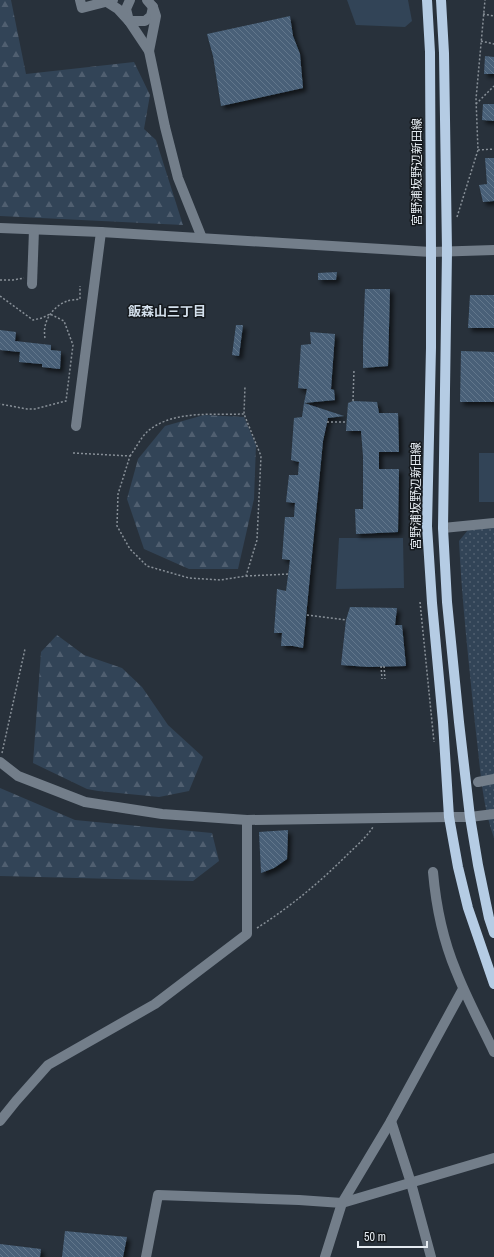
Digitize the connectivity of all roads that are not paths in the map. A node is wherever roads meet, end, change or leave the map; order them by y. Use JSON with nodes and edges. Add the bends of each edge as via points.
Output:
{"nodes":[{"id":1,"x":80,"y":0,"type":"edge"},
{"id":2,"x":130,"y":0,"type":"edge"},
{"id":3,"x":427,"y":0,"type":"edge"},
{"id":4,"x":441,"y":0,"type":"edge"},
{"id":5,"x":110,"y":1,"type":"edge"},
{"id":6,"x":150,"y":3,"type":"edge"},
{"id":7,"x":129,"y":21,"type":"junction"},
{"id":8,"x":149,"y":51,"type":"junction"},
{"id":9,"x":0,"y":228,"type":"edge"},
{"id":10,"x":34,"y":230,"type":"junction"},
{"id":11,"x":101,"y":232,"type":"junction"},
{"id":12,"x":202,"y":238,"type":"junction"},
{"id":13,"x":494,"y":250,"type":"edge"},
{"id":14,"x":447,"y":251,"type":"junction"},
{"id":15,"x":431,"y":252,"type":"junction"},
{"id":16,"x":32,"y":279,"type":"road end"},
{"id":17,"x":76,"y":426,"type":"dead end"},
{"id":18,"x":494,"y":523,"type":"edge"},
{"id":19,"x":443,"y":528,"type":"junction"},
{"id":20,"x":1,"y":758,"type":"edge"},
{"id":21,"x":494,"y":779,"type":"edge"},
{"id":22,"x":478,"y":782,"type":"dead end"},
{"id":23,"x":494,"y":807,"type":"edge"},
{"id":24,"x":494,"y":814,"type":"edge"},
{"id":25,"x":470,"y":817,"type":"junction"},
{"id":26,"x":449,"y":818,"type":"junction"},
{"id":27,"x":248,"y":820,"type":"junction"},
{"id":28,"x":433,"y":872,"type":"dead end"},
{"id":29,"x":492,"y":918,"type":"edge"},
{"id":30,"x":494,"y":933,"type":"edge"},
{"id":31,"x":494,"y":984,"type":"edge"},
{"id":32,"x":463,"y":989,"type":"junction"},
{"id":33,"x":494,"y":1052,"type":"edge"},
{"id":34,"x":0,"y":1121,"type":"edge"},
{"id":35,"x":391,"y":1121,"type":"junction"},
{"id":36,"x":494,"y":1158,"type":"edge"},
{"id":37,"x":411,"y":1183,"type":"junction"},
{"id":38,"x":342,"y":1203,"type":"junction"},
{"id":39,"x":146,"y":1257,"type":"edge"},
{"id":40,"x":325,"y":1257,"type":"edge"},
{"id":41,"x":431,"y":1257,"type":"edge"}],
"edges":[{"from":1,"to":5,"type":"street","via":[[82,8]]},
{"from":2,"to":7,"type":"street","via":[[126,9]]},
{"from":3,"to":15,"type":"main road","name":"宮野浦坂野辺新田線","via":[[430,52]]},
{"from":4,"to":14,"type":"main road"},
{"from":5,"to":7,"type":"street"},
{"from":6,"to":7,"type":"street","via":[[151,16],[145,21]]},
{"from":6,"to":8,"type":"street","via":[[156,16]]},
{"from":7,"to":8,"type":"street"},
{"from":8,"to":12,"type":"street","via":[[178,178]]},
{"from":9,"to":10,"type":"street"},
{"from":10,"to":11,"type":"street"},
{"from":10,"to":16,"type":"street"},
{"from":11,"to":12,"type":"street"},
{"from":11,"to":17,"type":"street"},
{"from":12,"to":15,"type":"street"},
{"from":13,"to":14,"type":"street"},
{"from":14,"to":15,"type":"street"},
{"from":14,"to":19,"type":"main road"},
{"from":15,"to":26,"type":"main road","name":"宮野浦坂野辺新田線","via":[[427,526]]},
{"from":18,"to":19,"type":"street"},
{"from":19,"to":25,"type":"main road","via":[[458,722]]},
{"from":20,"to":27,"type":"street","via":[[18,776],[85,802],[162,814]]},
{"from":21,"to":22,"type":"street"},
{"from":23,"to":25,"type":"street"},
{"from":24,"to":25,"type":"street"},
{"from":25,"to":26,"type":"street"},
{"from":25,"to":29,"type":"main road"},
{"from":26,"to":27,"type":"street"},
{"from":26,"to":31,"type":"main road","name":"宮野浦坂野辺新田線","via":[[468,908]]},
{"from":27,"to":34,"type":"street","via":[[247,934],[155,1004],[48,1066]]},
{"from":28,"to":32,"type":"street","via":[[443,929]]},
{"from":29,"to":30,"type":"main road"},
{"from":32,"to":33,"type":"street"},
{"from":32,"to":35,"type":"street"},
{"from":35,"to":37,"type":"street"},
{"from":35,"to":38,"type":"street"},
{"from":36,"to":37,"type":"street"},
{"from":37,"to":38,"type":"street"},
{"from":37,"to":41,"type":"street"},
{"from":38,"to":39,"type":"street","via":[[158,1195]]},
{"from":38,"to":40,"type":"street"}]}
